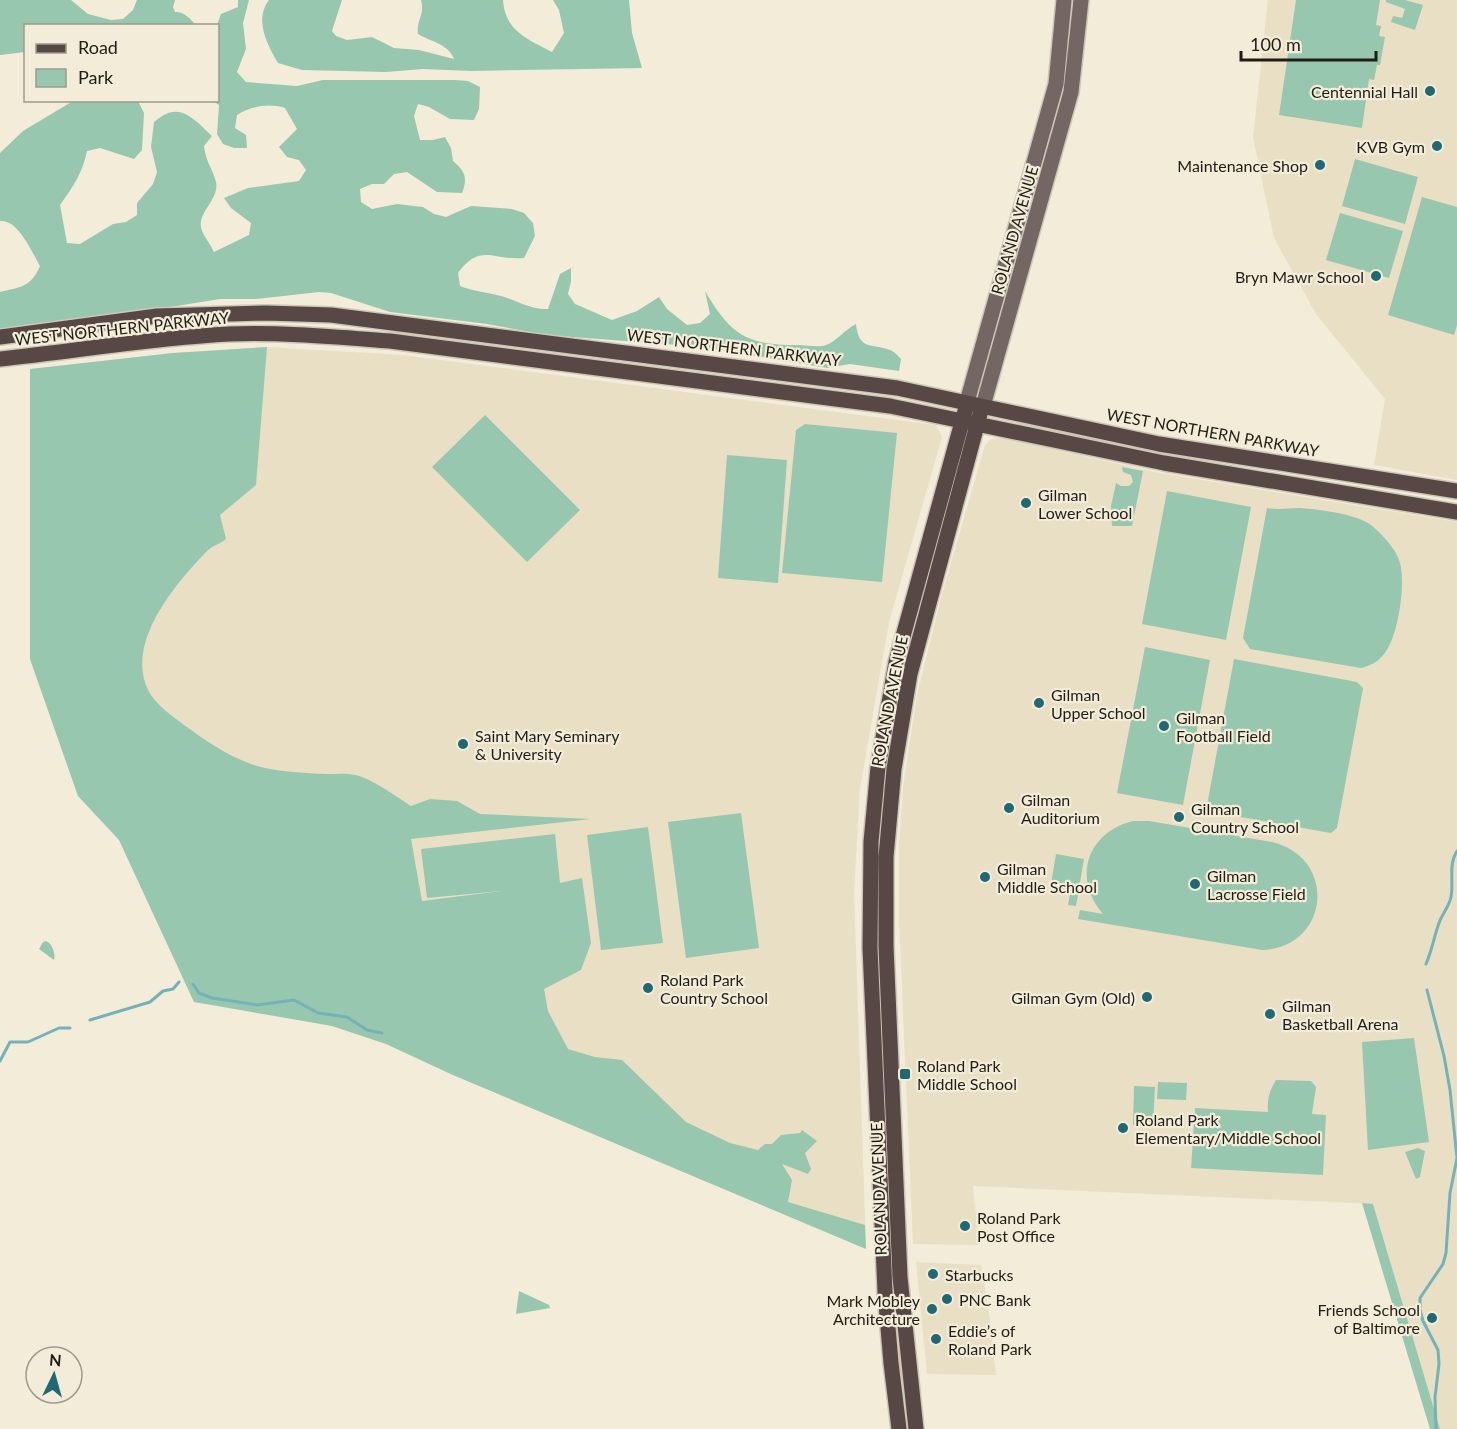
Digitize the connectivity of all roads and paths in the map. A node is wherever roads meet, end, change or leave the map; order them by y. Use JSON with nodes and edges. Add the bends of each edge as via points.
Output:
{"nodes":[{"id":1,"x":1064,"y":0,"type":"edge"},
{"id":2,"x":1081,"y":0,"type":"edge"},
{"id":3,"x":1019,"y":216,"type":"junction"},
{"id":4,"x":1035,"y":220,"type":"junction"},
{"id":5,"x":0,"y":337,"type":"edge"},
{"id":6,"x":0,"y":359,"type":"edge"},
{"id":7,"x":967,"y":402,"type":"junction"},
{"id":8,"x":983,"y":405,"type":"junction"},
{"id":9,"x":962,"y":420,"type":"junction"},
{"id":10,"x":978,"y":423,"type":"junction"},
{"id":11,"x":1457,"y":490,"type":"edge"},
{"id":12,"x":1457,"y":512,"type":"edge"},
{"id":13,"x":899,"y":1429,"type":"edge"},
{"id":14,"x":916,"y":1429,"type":"edge"}],
"edges":[{"from":1,"to":3,"type":"street","name":"ROLAND AVENUE","via":[[1056,84]]},
{"from":2,"to":4,"type":"street","name":"ROLAND AVENUE","via":[[1073,83]]},
{"from":3,"to":4,"type":"street"},
{"from":3,"to":7,"type":"street","name":"ROLAND AVENUE"},
{"from":4,"to":8,"type":"street","name":"ROLAND AVENUE"},
{"from":5,"to":7,"type":"main road","name":"WEST NORTHERN PARKWAY","via":[[157,316],[266,312],[331,315],[838,379]]},
{"from":6,"to":9,"type":"main road","name":"WEST NORTHERN PARKWAY","via":[[185,337],[323,336],[786,392]]},
{"from":7,"to":8,"type":"main road","name":"WEST NORTHERN PARKWAY"},
{"from":7,"to":9,"type":"main road","name":"ROLAND AVENUE"},
{"from":8,"to":10,"type":"main road","name":"ROLAND AVENUE"},
{"from":8,"to":11,"type":"main road","name":"WEST NORTHERN PARKWAY","via":[[1159,444]]},
{"from":9,"to":10,"type":"main road","name":"WEST NORTHERN PARKWAY"},
{"from":9,"to":13,"type":"main road","name":"ROLAND AVENUE","via":[[896,662],[878,767],[871,842],[870,948],[885,1292]]},
{"from":10,"to":12,"type":"main road","name":"WEST NORTHERN PARKWAY","via":[[1164,463]]},
{"from":10,"to":14,"type":"main road","name":"ROLAND AVENUE","via":[[910,674],[894,769],[886,857],[885,923],[900,1276]]}]}
